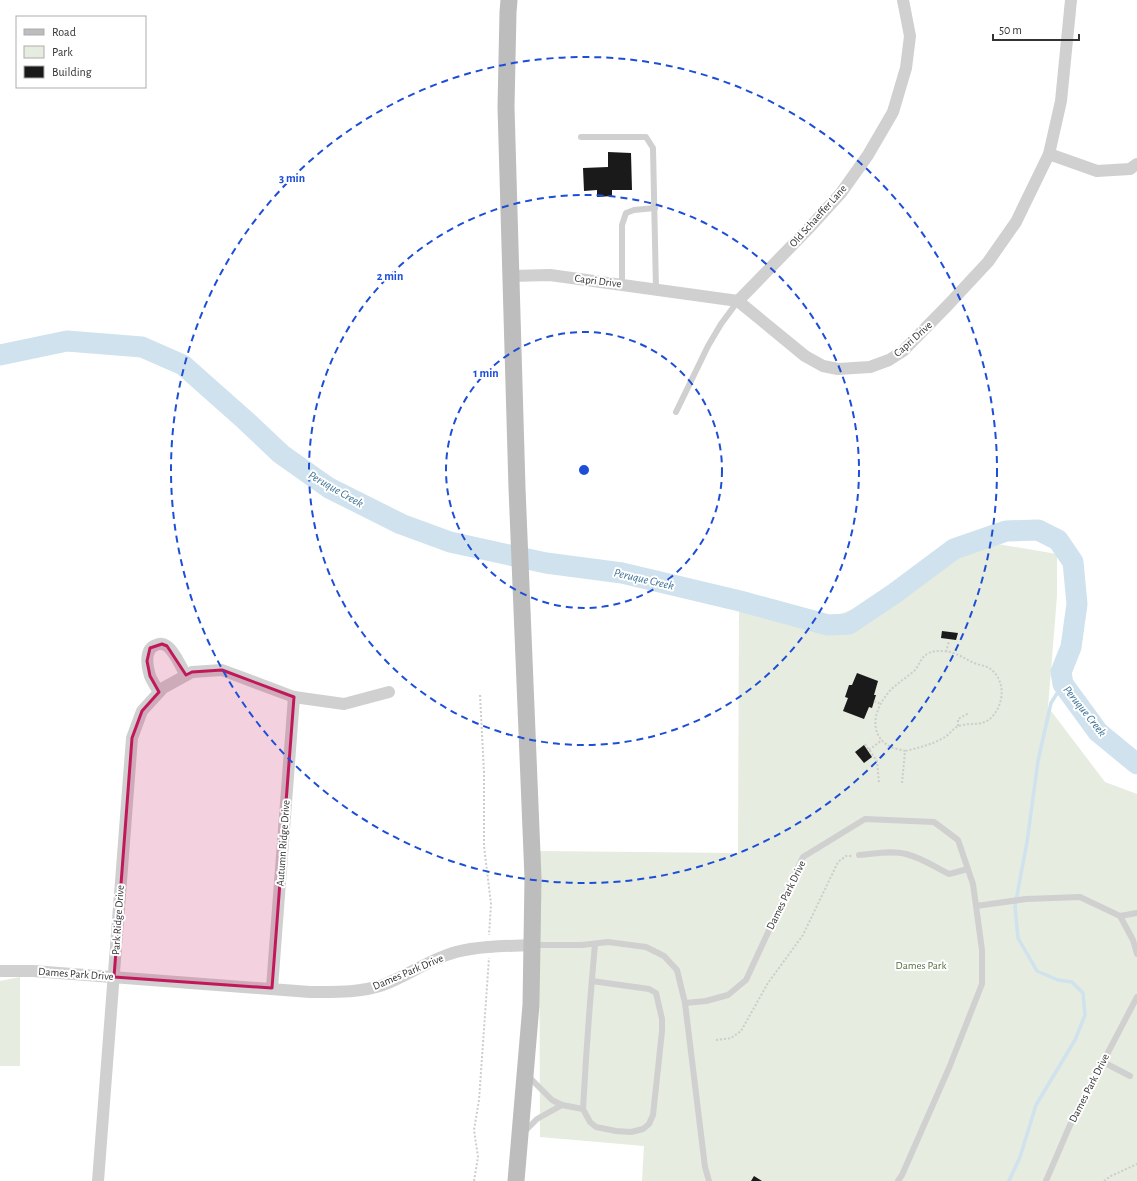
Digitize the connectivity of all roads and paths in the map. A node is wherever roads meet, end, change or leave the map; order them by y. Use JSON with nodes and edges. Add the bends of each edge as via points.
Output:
{"nodes":[{"id":1,"x":509,"y":0,"type":"edge"},
{"id":2,"x":903,"y":0,"type":"edge"},
{"id":3,"x":1071,"y":0,"type":"edge"},
{"id":4,"x":582,"y":137,"type":"dead end"},
{"id":5,"x":1048,"y":154,"type":"junction"},
{"id":6,"x":1137,"y":164,"type":"edge"},
{"id":7,"x":655,"y":208,"type":"junction"},
{"id":8,"x":511,"y":276,"type":"junction"},
{"id":9,"x":622,"y":284,"type":"junction"},
{"id":10,"x":656,"y":289,"type":"junction"},
{"id":11,"x":738,"y":300,"type":"junction"},
{"id":12,"x":676,"y":412,"type":"dead end"},
{"id":13,"x":949,"y":641,"type":"dead end"},
{"id":14,"x":946,"y":652,"type":"junction"},
{"id":15,"x":186,"y":675,"type":"junction"},
{"id":16,"x":160,"y":692,"type":"junction"},
{"id":17,"x":389,"y":692,"type":"dead end"},
{"id":18,"x":294,"y":697,"type":"junction"},
{"id":19,"x":874,"y":701,"type":"dead end"},
{"id":20,"x":881,"y":704,"type":"junction"},
{"id":21,"x":969,"y":713,"type":"dead end"},
{"id":22,"x":958,"y":726,"type":"junction"},
{"id":23,"x":882,"y":740,"type":"junction"},
{"id":24,"x":865,"y":744,"type":"dead end"},
{"id":25,"x":869,"y":750,"type":"junction"},
{"id":26,"x":905,"y":750,"type":"junction"},
{"id":27,"x":878,"y":783,"type":"dead end"},
{"id":28,"x":902,"y":783,"type":"dead end"},
{"id":29,"x":859,"y":855,"type":"joint"},
{"id":30,"x":968,"y":869,"type":"junction"},
{"id":31,"x":976,"y":906,"type":"junction"},
{"id":32,"x":1137,"y":913,"type":"edge"},
{"id":33,"x":1120,"y":916,"type":"junction"},
{"id":34,"x":595,"y":944,"type":"junction"},
{"id":35,"x":532,"y":945,"type":"junction"},
{"id":36,"x":1137,"y":954,"type":"edge"},
{"id":37,"x":0,"y":970,"type":"edge"},
{"id":38,"x":114,"y":977,"type":"junction"},
{"id":39,"x":592,"y":981,"type":"junction"},
{"id":40,"x":272,"y":988,"type":"junction"},
{"id":41,"x":1137,"y":996,"type":"edge"},
{"id":42,"x":685,"y":1003,"type":"junction"},
{"id":43,"x":716,"y":1040,"type":"dead end"},
{"id":44,"x":1103,"y":1062,"type":"junction"},
{"id":45,"x":526,"y":1073,"type":"junction"},
{"id":46,"x":1130,"y":1076,"type":"dead end"},
{"id":47,"x":562,"y":1105,"type":"junction"},
{"id":48,"x":583,"y":1109,"type":"junction"},
{"id":49,"x":520,"y":1137,"type":"junction"},
{"id":50,"x":1137,"y":1164,"type":"edge"},
{"id":51,"x":98,"y":1181,"type":"edge"},
{"id":52,"x":516,"y":1181,"type":"edge"},
{"id":53,"x":709,"y":1181,"type":"edge"},
{"id":54,"x":898,"y":1181,"type":"edge"},
{"id":55,"x":1046,"y":1181,"type":"edge"},
{"id":56,"x":1104,"y":1181,"type":"edge"}],
"edges":[{"from":1,"to":8,"type":"main road","via":[[506,107]]},
{"from":2,"to":11,"type":"street","name":"Old Schaeffer Lane","via":[[910,36],[906,68],[893,112],[868,155],[841,192]]},
{"from":3,"to":5,"type":"street","name":"Capri Drive","via":[[1061,101]]},
{"from":4,"to":7,"type":"lane","via":[[646,137],[653,148]]},
{"from":5,"to":6,"type":"street","via":[[1098,171],[1130,169]]},
{"from":5,"to":11,"type":"street","name":"Capri Drive","via":[[1016,222],[988,262],[908,346],[889,360],[870,367],[838,369],[823,366],[805,356]]},
{"from":7,"to":9,"type":"lane","via":[[634,210],[626,214],[622,225]]},
{"from":7,"to":10,"type":"lane"},
{"from":8,"to":9,"type":"street","name":"Capri Drive","via":[[550,275]]},
{"from":8,"to":35,"type":"main road","via":[[521,622],[533,878]]},
{"from":9,"to":10,"type":"street","name":"Capri Drive"},
{"from":10,"to":11,"type":"street","name":"Capri Drive"},
{"from":11,"to":12,"type":"lane","name":"Old Schaeffer Lane","via":[[708,346]]},
{"from":13,"to":14,"type":"path"},
{"from":14,"to":20,"type":"path","via":[[929,653],[922,658],[915,670],[884,698]]},
{"from":14,"to":22,"type":"path","via":[[988,667],[997,676],[1002,690],[1000,706],[990,718],[976,725]]},
{"from":15,"to":16,"type":"street","name":"Park Ridge Drive"},
{"from":15,"to":16,"type":"street","via":[[167,646],[162,644],[150,648],[147,661],[150,676]]},
{"from":15,"to":18,"type":"street","name":"Park Ridge Drive","via":[[192,672],[222,670]]},
{"from":16,"to":38,"type":"street","name":"Park Ridge Drive","via":[[142,711],[132,738]]},
{"from":17,"to":18,"type":"street","name":"Park Ridge Drive","via":[[344,704]]},
{"from":18,"to":40,"type":"street","name":"Autumn Ridge Drive"},
{"from":19,"to":20,"type":"path"},
{"from":20,"to":23,"type":"path","via":[[875,720],[875,731]]},
{"from":21,"to":22,"type":"path","via":[[958,719]]},
{"from":22,"to":26,"type":"path","via":[[947,736],[925,746]]},
{"from":23,"to":25,"type":"path"},
{"from":23,"to":26,"type":"path","via":[[893,748]]},
{"from":24,"to":25,"type":"path"},
{"from":25,"to":27,"type":"path","via":[[877,761]]},
{"from":26,"to":28,"type":"path"},
{"from":29,"to":30,"type":"lane","via":[[905,854],[928,862],[949,874]]},
{"from":29,"to":43,"type":"path","via":[[846,856],[838,862],[803,934],[768,983],[741,1030],[731,1038]]},
{"from":30,"to":31,"type":"lane","name":"Dames Park Drive"},
{"from":30,"to":42,"type":"lane","name":"Dames Park Drive","via":[[958,840],[934,822],[865,819],[803,857],[746,980],[728,995]]},
{"from":31,"to":33,"type":"lane","via":[[1026,899],[1080,897]]},
{"from":31,"to":54,"type":"lane","name":"Dames Park Drive","via":[[982,950],[982,984],[949,1068]]},
{"from":32,"to":33,"type":"lane"},
{"from":33,"to":36,"type":"lane","via":[[1133,940]]},
{"from":34,"to":35,"type":"lane","name":"Dames Park Drive"},
{"from":34,"to":39,"type":"lane"},
{"from":34,"to":42,"type":"lane","name":"Dames Park Drive","via":[[608,942],[646,947],[664,956],[677,970]]},
{"from":35,"to":40,"type":"street","name":"Dames Park Drive","via":[[455,952],[365,990],[310,992]]},
{"from":35,"to":45,"type":"main road"},
{"from":37,"to":38,"type":"street","name":"Dames Park Drive"},
{"from":38,"to":40,"type":"street","name":"Dames Park Drive"},
{"from":38,"to":51,"type":"street","name":"Park Ridge Drive"},
{"from":39,"to":48,"type":"lane"},
{"from":39,"to":48,"type":"lane","via":[[649,989],[656,993],[662,1031],[653,1116],[649,1124],[643,1129],[631,1132],[596,1127],[585,1116]]},
{"from":41,"to":44,"type":"lane","name":"Dames Park Drive"},
{"from":42,"to":53,"type":"lane","name":"Dames Park Drive","via":[[705,1167]]},
{"from":44,"to":46,"type":"lane"},
{"from":44,"to":55,"type":"lane","name":"Dames Park Drive","via":[[1070,1125]]},
{"from":45,"to":47,"type":"lane","via":[[552,1100]]},
{"from":45,"to":49,"type":"main road"},
{"from":47,"to":48,"type":"lane"},
{"from":47,"to":49,"type":"lane","via":[[538,1119]]},
{"from":49,"to":52,"type":"main road"},
{"from":50,"to":56,"type":"path"}]}
